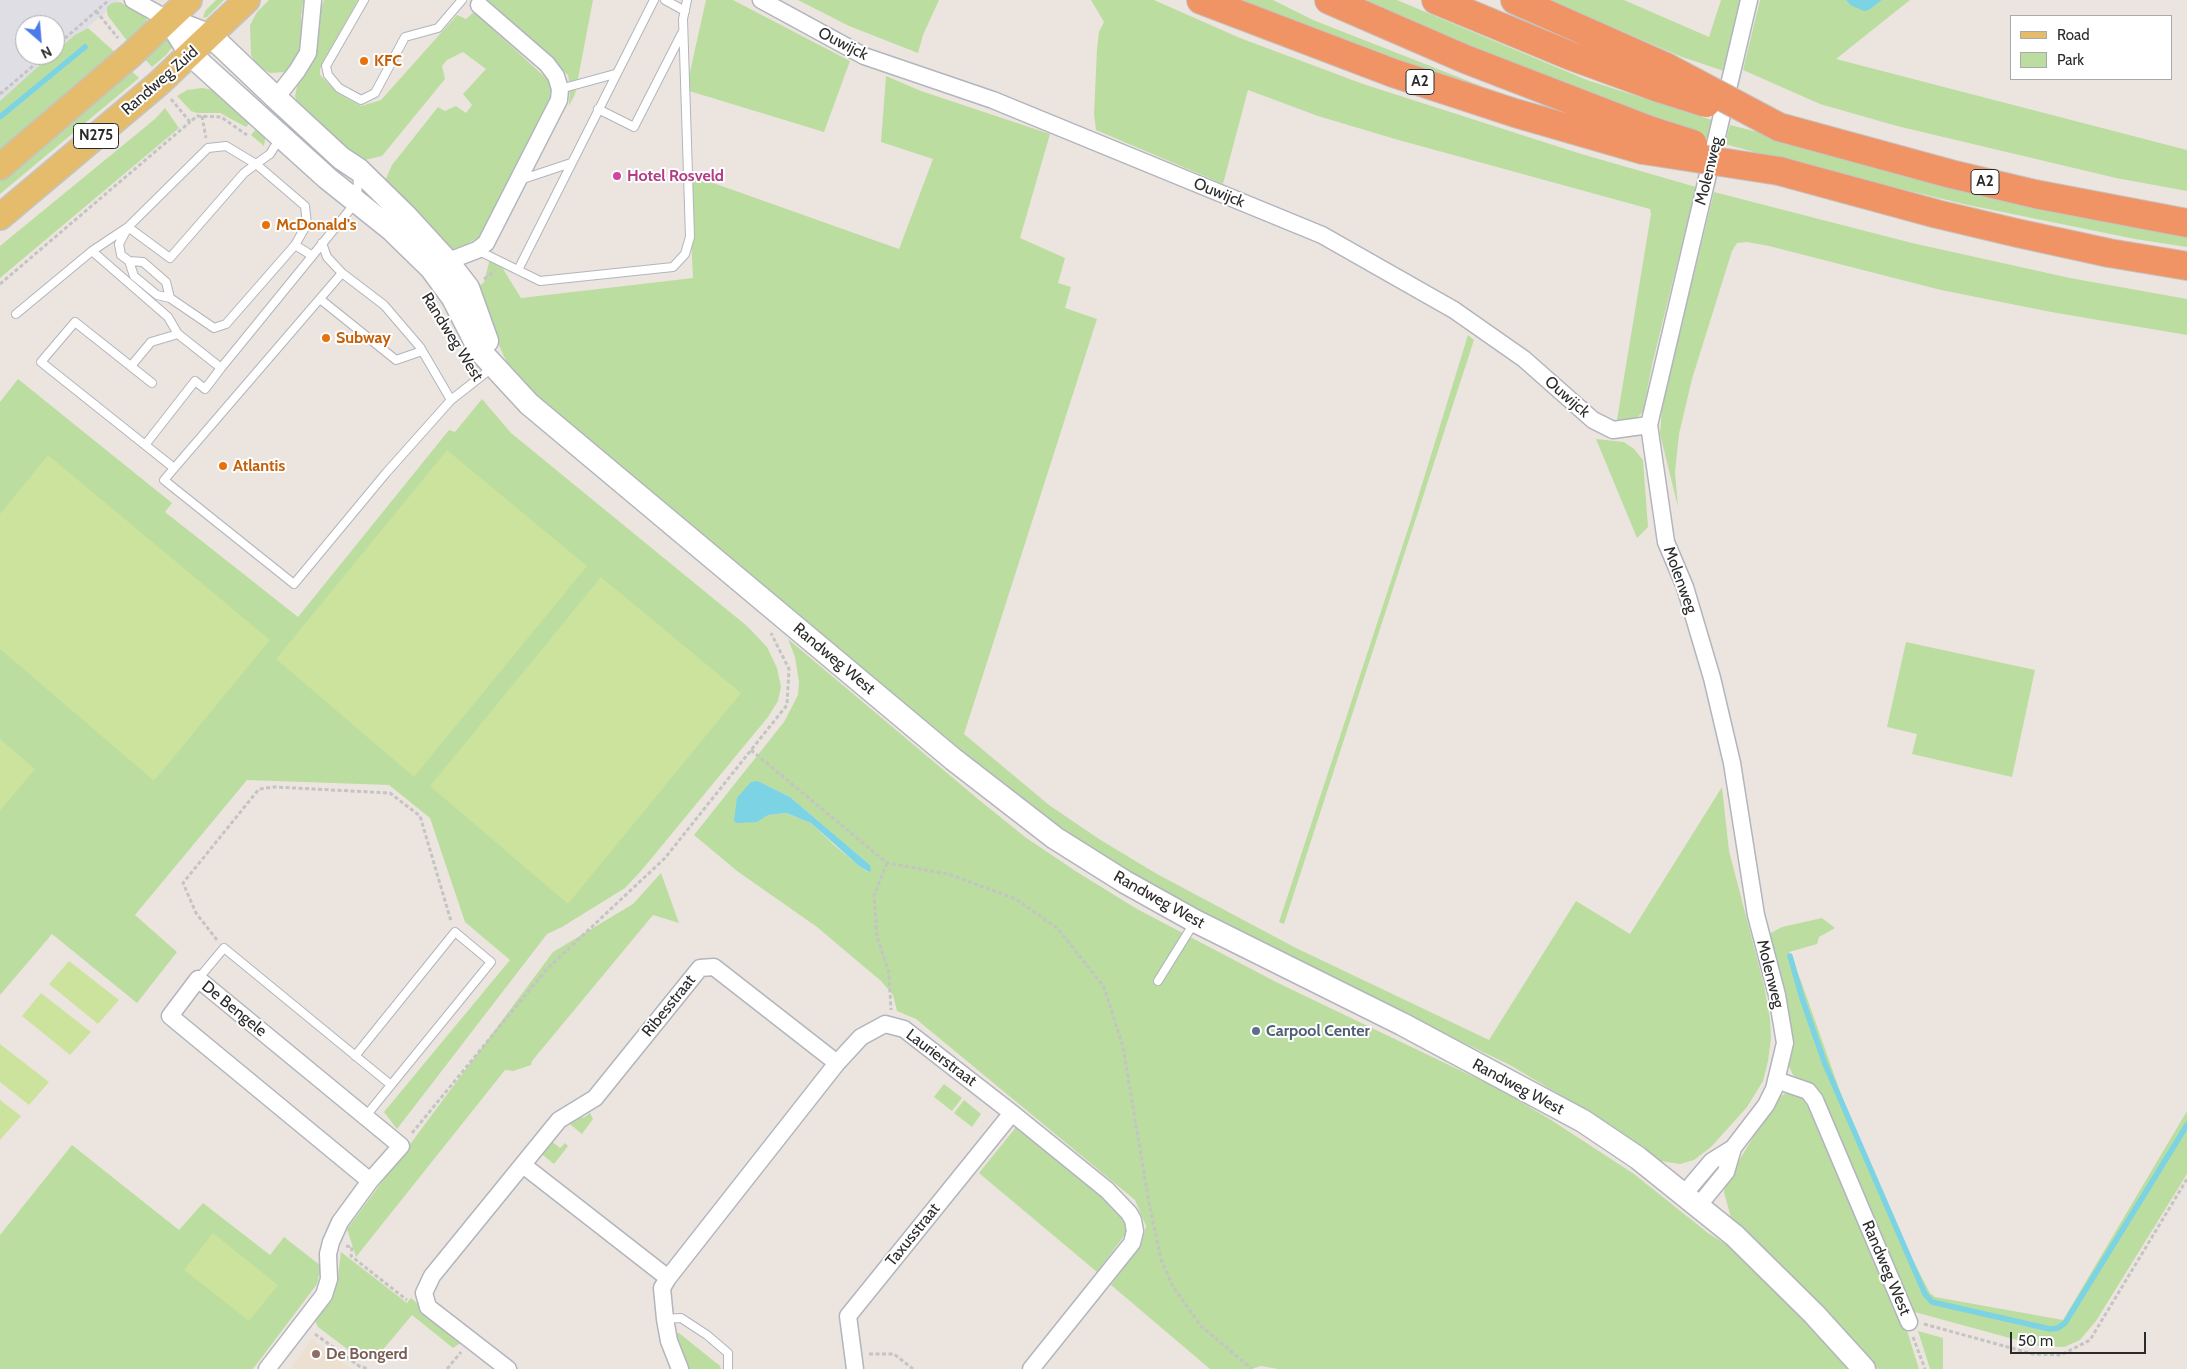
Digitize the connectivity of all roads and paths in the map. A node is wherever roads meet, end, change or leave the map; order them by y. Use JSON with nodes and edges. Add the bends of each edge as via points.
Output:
{"nodes":[{"id":1,"x":109,"y":0,"type":"edge"},
{"id":2,"x":133,"y":0,"type":"edge"},
{"id":3,"x":189,"y":0,"type":"edge"},
{"id":4,"x":247,"y":0,"type":"edge"},
{"id":5,"x":314,"y":0,"type":"edge"},
{"id":6,"x":364,"y":0,"type":"edge"},
{"id":7,"x":462,"y":0,"type":"edge"},
{"id":8,"x":654,"y":0,"type":"edge"},
{"id":9,"x":665,"y":0,"type":"edge"},
{"id":10,"x":687,"y":0,"type":"edge"},
{"id":11,"x":760,"y":0,"type":"edge"},
{"id":12,"x":1202,"y":0,"type":"edge"},
{"id":13,"x":1329,"y":0,"type":"edge"},
{"id":14,"x":1436,"y":0,"type":"edge"},
{"id":15,"x":1516,"y":0,"type":"edge"},
{"id":16,"x":1749,"y":0,"type":"edge"},
{"id":17,"x":476,"y":2,"type":"edge"},
{"id":18,"x":96,"y":11,"type":"junction"},
{"id":19,"x":684,"y":11,"type":"junction"},
{"id":20,"x":169,"y":20,"type":"junction"},
{"id":21,"x":683,"y":32,"type":"junction"},
{"id":22,"x":211,"y":36,"type":"junction"},
{"id":23,"x":65,"y":38,"type":"edge"},
{"id":24,"x":132,"y":54,"type":"junction"},
{"id":25,"x":191,"y":55,"type":"junction"},
{"id":26,"x":34,"y":65,"type":"edge"},
{"id":27,"x":615,"y":74,"type":"junction"},
{"id":28,"x":1662,"y":78,"type":"junction"},
{"id":29,"x":158,"y":84,"type":"junction"},
{"id":30,"x":560,"y":89,"type":"junction"},
{"id":31,"x":0,"y":94,"type":"edge"},
{"id":32,"x":276,"y":98,"type":"junction"},
{"id":33,"x":598,"y":109,"type":"junction"},
{"id":34,"x":202,"y":116,"type":"junction"},
{"id":35,"x":190,"y":122,"type":"junction"},
{"id":36,"x":1646,"y":140,"type":"junction"},
{"id":37,"x":276,"y":145,"type":"junction"},
{"id":38,"x":208,"y":148,"type":"junction"},
{"id":39,"x":256,"y":164,"type":"junction"},
{"id":40,"x":571,"y":164,"type":"junction"},
{"id":41,"x":0,"y":167,"type":"edge"},
{"id":42,"x":359,"y":170,"type":"junction"},
{"id":43,"x":518,"y":180,"type":"junction"},
{"id":44,"x":357,"y":201,"type":"junction"},
{"id":45,"x":0,"y":217,"type":"edge"},
{"id":46,"x":2187,"y":223,"type":"edge"},
{"id":47,"x":128,"y":227,"type":"junction"},
{"id":48,"x":322,"y":243,"type":"junction"},
{"id":49,"x":295,"y":245,"type":"junction"},
{"id":50,"x":477,"y":250,"type":"junction"},
{"id":51,"x":92,"y":251,"type":"junction"},
{"id":52,"x":311,"y":255,"type":"junction"},
{"id":53,"x":129,"y":261,"type":"junction"},
{"id":54,"x":440,"y":265,"type":"junction"},
{"id":55,"x":2187,"y":266,"type":"edge"},
{"id":56,"x":518,"y":270,"type":"junction"},
{"id":57,"x":342,"y":273,"type":"junction"},
{"id":58,"x":0,"y":284,"type":"edge"},
{"id":59,"x":170,"y":298,"type":"junction"},
{"id":60,"x":320,"y":299,"type":"junction"},
{"id":61,"x":16,"y":314,"type":"dead end"},
{"id":62,"x":178,"y":334,"type":"junction"},
{"id":63,"x":422,"y":350,"type":"junction"},
{"id":64,"x":131,"y":366,"type":"junction"},
{"id":65,"x":494,"y":366,"type":"junction"},
{"id":66,"x":221,"y":368,"type":"junction"},
{"id":67,"x":152,"y":383,"type":"dead end"},
{"id":68,"x":451,"y":400,"type":"junction"},
{"id":69,"x":1649,"y":425,"type":"junction"},
{"id":70,"x":145,"y":445,"type":"junction"},
{"id":71,"x":174,"y":468,"type":"junction"},
{"id":72,"x":768,"y":628,"type":"dead end"},
{"id":73,"x":751,"y":750,"type":"junction"},
{"id":74,"x":887,"y":863,"type":"junction"},
{"id":75,"x":1195,"y":921,"type":"junction"},
{"id":76,"x":455,"y":932,"type":"junction"},
{"id":77,"x":224,"y":948,"type":"junction"},
{"id":78,"x":198,"y":979,"type":"junction"},
{"id":79,"x":1158,"y":981,"type":"dead end"},
{"id":80,"x":885,"y":1024,"type":"junction"},
{"id":81,"x":355,"y":1056,"type":"junction"},
{"id":82,"x":837,"y":1063,"type":"junction"},
{"id":83,"x":1776,"y":1080,"type":"junction"},
{"id":84,"x":391,"y":1085,"type":"junction"},
{"id":85,"x":1012,"y":1112,"type":"junction"},
{"id":86,"x":365,"y":1117,"type":"junction"},
{"id":87,"x":401,"y":1146,"type":"junction"},
{"id":88,"x":523,"y":1165,"type":"junction"},
{"id":89,"x":2187,"y":1179,"type":"edge"},
{"id":90,"x":370,"y":1181,"type":"junction"},
{"id":91,"x":1692,"y":1200,"type":"junction"},
{"id":92,"x":331,"y":1242,"type":"junction"},
{"id":93,"x":668,"y":1278,"type":"junction"},
{"id":94,"x":424,"y":1293,"type":"junction"},
{"id":95,"x":665,"y":1319,"type":"junction"},
{"id":96,"x":1909,"y":1322,"type":"junction"},
{"id":97,"x":302,"y":1324,"type":"junction"},
{"id":98,"x":854,"y":1362,"type":"edge"},
{"id":99,"x":267,"y":1369,"type":"edge"},
{"id":100,"x":368,"y":1369,"type":"edge"},
{"id":101,"x":508,"y":1369,"type":"edge"},
{"id":102,"x":680,"y":1369,"type":"edge"},
{"id":103,"x":728,"y":1369,"type":"edge"},
{"id":104,"x":912,"y":1369,"type":"edge"},
{"id":105,"x":1031,"y":1369,"type":"edge"},
{"id":106,"x":1252,"y":1369,"type":"edge"},
{"id":107,"x":1864,"y":1369,"type":"edge"},
{"id":108,"x":1924,"y":1369,"type":"edge"}],
"edges":[{"from":1,"to":18,"type":"path"},
{"from":2,"to":20,"type":"street","name":"Randweg West"},
{"from":3,"to":20,"type":"main road","number":"N275"},
{"from":4,"to":22,"type":"main road","name":"Randweg Zuid","number":"N275"},
{"from":5,"to":32,"type":"street","via":[[308,53]]},
{"from":6,"to":7,"type":"lane","via":[[326,66],[328,75],[339,88],[360,100],[375,93],[405,37],[438,28]]},
{"from":8,"to":27,"type":"lane"},
{"from":9,"to":19,"type":"lane"},
{"from":10,"to":19,"type":"lane"},
{"from":11,"to":69,"type":"street","name":"Ouwijck","via":[[864,56],[993,100],[1322,235],[1454,310],[1524,360],[1593,420],[1613,430]]},
{"from":12,"to":36,"type":"highway","number":"A2","via":[[1393,73],[1515,113]]},
{"from":13,"to":36,"type":"highway","number":"A2"},
{"from":14,"to":28,"type":"highway","number":"A2","via":[[1537,42]]},
{"from":15,"to":28,"type":"highway","number":"A2"},
{"from":16,"to":69,"type":"street","name":"Molenweg"},
{"from":17,"to":30,"type":"street","via":[[547,64]]},
{"from":18,"to":23,"type":"path"},
{"from":18,"to":24,"type":"path"},
{"from":19,"to":21,"type":"lane"},
{"from":20,"to":22,"type":"street","name":"Randweg West"},
{"from":20,"to":24,"type":"main road","number":"N275"},
{"from":20,"to":25,"type":"street","name":"Randweg West"},
{"from":21,"to":33,"type":"lane","via":[[634,127]]},
{"from":21,"to":56,"type":"lane","via":[[690,237],[685,254],[673,267],[540,282]]},
{"from":22,"to":25,"type":"main road","name":"Randweg Zuid","number":"N275"},
{"from":22,"to":32,"type":"street","name":"Randweg West"},
{"from":24,"to":41,"type":"main road","number":"N275"},
{"from":25,"to":29,"type":"main road","name":"Randweg Zuid","number":"N275"},
{"from":25,"to":37,"type":"street","name":"Randweg West"},
{"from":26,"to":31,"type":"path"},
{"from":27,"to":30,"type":"lane"},
{"from":27,"to":33,"type":"lane"},
{"from":28,"to":46,"type":"highway","number":"A2","bridge":true,"via":[[1782,128],[2035,194]]},
{"from":29,"to":35,"type":"path"},
{"from":29,"to":45,"type":"main road","name":"Randweg Zuid","number":"N275"},
{"from":30,"to":43,"type":"street","via":[[558,100]]},
{"from":32,"to":42,"type":"street","name":"Randweg West","via":[[341,158]]},
{"from":33,"to":40,"type":"lane"},
{"from":34,"to":35,"type":"path"},
{"from":34,"to":37,"type":"path","via":[[220,117],[245,134]]},
{"from":34,"to":38,"type":"path"},
{"from":35,"to":58,"type":"path"},
{"from":36,"to":55,"type":"highway","number":"A2","bridge":true,"via":[[1999,229]]},
{"from":37,"to":39,"type":"lane"},
{"from":37,"to":44,"type":"street","name":"Randweg West"},
{"from":38,"to":39,"type":"lane","via":[[226,146]]},
{"from":38,"to":47,"type":"lane"},
{"from":39,"to":47,"type":"lane","via":[[244,173],[170,258]]},
{"from":39,"to":49,"type":"lane","via":[[305,206],[307,224]]},
{"from":40,"to":43,"type":"lane"},
{"from":40,"to":56,"type":"lane"},
{"from":42,"to":44,"type":"lane"},
{"from":42,"to":54,"type":"street","name":"Randweg West","via":[[405,215]]},
{"from":43,"to":50,"type":"street","via":[[486,243]]},
{"from":44,"to":48,"type":"lane"},
{"from":44,"to":54,"type":"street","name":"Randweg West"},
{"from":47,"to":51,"type":"lane"},
{"from":47,"to":53,"type":"lane","via":[[119,244],[121,255]]},
{"from":48,"to":52,"type":"lane"},
{"from":48,"to":57,"type":"lane","via":[[327,257]]},
{"from":49,"to":52,"type":"lane"},
{"from":49,"to":59,"type":"lane","via":[[226,324],[214,328]]},
{"from":50,"to":54,"type":"street"},
{"from":50,"to":56,"type":"lane"},
{"from":51,"to":61,"type":"lane"},
{"from":51,"to":62,"type":"lane","via":[[168,317]]},
{"from":52,"to":66,"type":"lane"},
{"from":53,"to":59,"type":"lane","via":[[134,276],[157,294]]},
{"from":53,"to":59,"type":"lane","via":[[143,262],[166,282]]},
{"from":54,"to":65,"type":"street","name":"Randweg West","via":[[468,288]]},
{"from":57,"to":60,"type":"lane"},
{"from":57,"to":63,"type":"lane","via":[[384,305]]},
{"from":60,"to":63,"type":"lane","via":[[396,360]]},
{"from":60,"to":71,"type":"lane"},
{"from":62,"to":64,"type":"lane","via":[[151,342]]},
{"from":62,"to":66,"type":"lane"},
{"from":63,"to":68,"type":"lane"},
{"from":64,"to":67,"type":"lane"},
{"from":64,"to":70,"type":"lane","via":[[75,322],[41,362]]},
{"from":65,"to":68,"type":"lane"},
{"from":65,"to":75,"type":"street","name":"Randweg West","via":[[530,404],[954,759],[1055,838]]},
{"from":66,"to":70,"type":"lane","via":[[205,389],[195,381]]},
{"from":68,"to":71,"type":"lane","via":[[294,584],[164,480]]},
{"from":69,"to":83,"type":"street","name":"Molenweg","via":[[1666,542],[1685,587],[1712,678],[1732,764],[1756,915],[1778,995],[1785,1043]]},
{"from":70,"to":71,"type":"lane"},
{"from":72,"to":73,"type":"path","name":"Randweg West","via":[[789,669],[787,705]]},
{"from":73,"to":74,"type":"path"},
{"from":73,"to":87,"type":"path","name":"Randweg West","via":[[665,858],[547,969]]},
{"from":74,"to":80,"type":"path","via":[[874,896],[877,937],[889,973],[891,1013]]},
{"from":74,"to":106,"type":"path","via":[[948,874],[1016,899],[1058,929],[1104,987],[1123,1047],[1161,1259],[1172,1285],[1202,1326]]},
{"from":75,"to":79,"type":"lane"},
{"from":75,"to":91,"type":"street","name":"Randweg West","via":[[1402,1024],[1582,1121],[1638,1158]]},
{"from":76,"to":77,"type":"path","via":[[420,816],[390,792],[275,787],[259,789],[184,883],[196,913]]},
{"from":76,"to":81,"type":"lane"},
{"from":76,"to":84,"type":"lane","via":[[491,962]]},
{"from":77,"to":78,"type":"lane"},
{"from":77,"to":81,"type":"lane"},
{"from":78,"to":86,"type":"street","name":"De Bengele"},
{"from":78,"to":90,"type":"street","name":"De Bengele","via":[[170,1016]]},
{"from":80,"to":82,"type":"street","name":"Laurierstraat","via":[[861,1037]]},
{"from":80,"to":85,"type":"street","name":"Laurierstraat","via":[[904,1029]]},
{"from":81,"to":84,"type":"lane"},
{"from":82,"to":88,"type":"street","name":"Ribesstraat","via":[[714,967],[700,968],[595,1098],[559,1120]]},
{"from":82,"to":93,"type":"street","name":"Laurierstraat"},
{"from":83,"to":91,"type":"street","name":"Molenweg","via":[[1766,1105],[1733,1148],[1712,1161]]},
{"from":83,"to":96,"type":"street","name":"Randweg West","via":[[1808,1092],[1815,1100]]},
{"from":84,"to":86,"type":"lane"},
{"from":85,"to":98,"type":"street","name":"Taxusstraat","via":[[848,1316]]},
{"from":85,"to":105,"type":"street","name":"Laurierstraat","via":[[1106,1190],[1129,1213],[1135,1232],[1132,1243]]},
{"from":86,"to":87,"type":"street","name":"De Bengele"},
{"from":87,"to":90,"type":"street"},
{"from":88,"to":93,"type":"street"},
{"from":88,"to":94,"type":"street","name":"Ribesstraat","via":[[432,1276]]},
{"from":89,"to":96,"type":"path","via":[[2090,1340],[2062,1355],[2033,1354]]},
{"from":90,"to":92,"type":"street","via":[[340,1222]]},
{"from":91,"to":107,"type":"street","name":"Randweg West","via":[[1735,1236]]},
{"from":92,"to":94,"type":"path","via":[[352,1247],[351,1256],[407,1300],[414,1292]]},
{"from":92,"to":97,"type":"street","via":[[329,1278],[324,1295]]},
{"from":93,"to":95,"type":"street","name":"Laurierstraat","via":[[662,1288]]},
{"from":94,"to":101,"type":"street","via":[[428,1307]]},
{"from":95,"to":102,"type":"street","name":"Laurierstraat"},
{"from":95,"to":103,"type":"lane","via":[[681,1318],[707,1335],[728,1353]]},
{"from":96,"to":108,"type":"path","name":"Randweg West"},
{"from":97,"to":99,"type":"street"},
{"from":97,"to":100,"type":"path","via":[[359,1366]]},
{"from":98,"to":104,"type":"path","via":[[894,1354]]}]}
